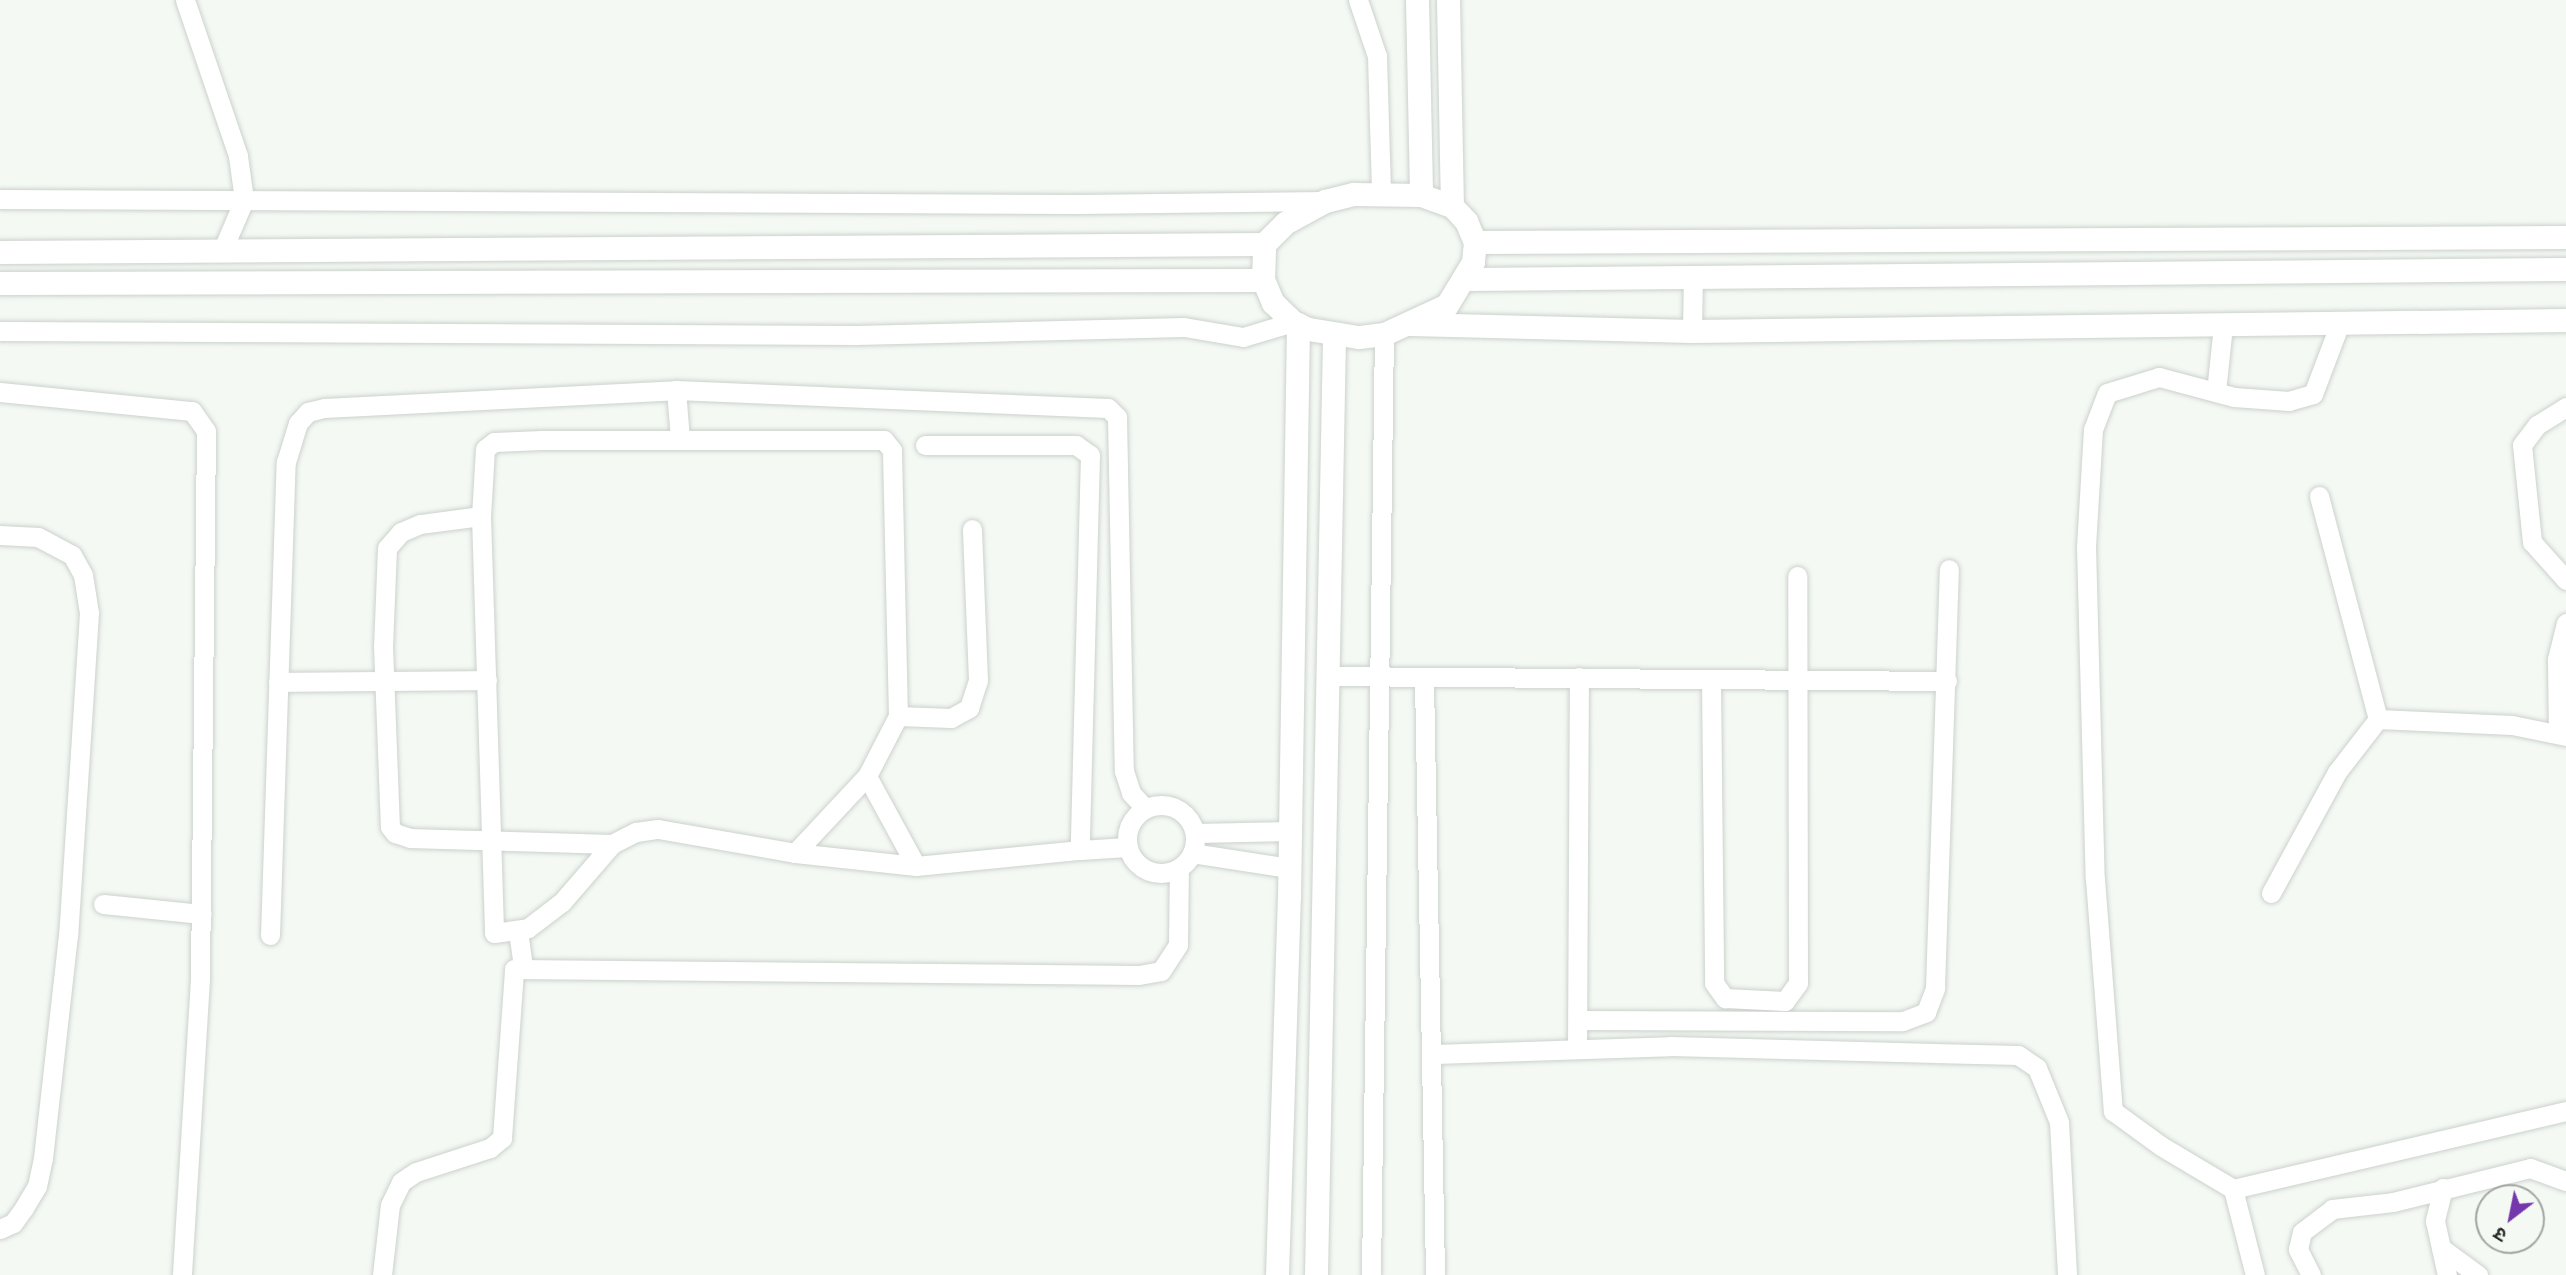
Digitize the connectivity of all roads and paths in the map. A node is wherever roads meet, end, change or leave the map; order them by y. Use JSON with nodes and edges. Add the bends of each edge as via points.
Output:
{"nodes":[{"id":1,"x":185,"y":0,"type":"edge"},
{"id":2,"x":1358,"y":0,"type":"edge"},
{"id":3,"x":1418,"y":0,"type":"edge"},
{"id":4,"x":1448,"y":0,"type":"edge"},
{"id":5,"x":1381,"y":193,"type":"junction"},
{"id":6,"x":1421,"y":195,"type":"junction"},
{"id":7,"x":0,"y":199,"type":"edge"},
{"id":8,"x":244,"y":200,"type":"junction"},
{"id":9,"x":1325,"y":201,"type":"junction"},
{"id":10,"x":1452,"y":206,"type":"junction"},
{"id":11,"x":2566,"y":237,"type":"edge"},
{"id":12,"x":1475,"y":242,"type":"junction"},
{"id":13,"x":1264,"y":244,"type":"junction"},
{"id":14,"x":222,"y":251,"type":"junction"},
{"id":15,"x":0,"y":252,"type":"edge"},
{"id":16,"x":2566,"y":269,"type":"edge"},
{"id":17,"x":1693,"y":276,"type":"junction"},
{"id":18,"x":1467,"y":279,"type":"junction"},
{"id":19,"x":1263,"y":280,"type":"junction"},
{"id":20,"x":0,"y":283,"type":"edge"},
{"id":21,"x":2566,"y":320,"type":"edge"},
{"id":22,"x":1296,"y":323,"type":"junction"},
{"id":23,"x":2340,"y":323,"type":"junction"},
{"id":24,"x":1410,"y":324,"type":"junction"},
{"id":25,"x":2223,"y":325,"type":"junction"},
{"id":26,"x":0,"y":331,"type":"edge"},
{"id":27,"x":1692,"y":331,"type":"junction"},
{"id":28,"x":1334,"y":334,"type":"junction"},
{"id":29,"x":1384,"y":334,"type":"junction"},
{"id":30,"x":676,"y":390,"type":"junction"},
{"id":31,"x":0,"y":392,"type":"edge"},
{"id":32,"x":2216,"y":392,"type":"junction"},
{"id":33,"x":2566,"y":407,"type":"edge"},
{"id":34,"x":680,"y":439,"type":"junction"},
{"id":35,"x":925,"y":445,"type":"dead end"},
{"id":36,"x":2319,"y":496,"type":"dead end"},
{"id":37,"x":481,"y":516,"type":"junction"},
{"id":38,"x":972,"y":529,"type":"dead end"},
{"id":39,"x":0,"y":535,"type":"edge"},
{"id":40,"x":1949,"y":569,"type":"dead end"},
{"id":41,"x":1797,"y":576,"type":"dead end"},
{"id":42,"x":2566,"y":580,"type":"edge"},
{"id":43,"x":2566,"y":622,"type":"edge"},
{"id":44,"x":1327,"y":676,"type":"junction"},
{"id":45,"x":1378,"y":677,"type":"junction"},
{"id":46,"x":1579,"y":677,"type":"junction"},
{"id":47,"x":1424,"y":678,"type":"junction"},
{"id":48,"x":486,"y":680,"type":"junction"},
{"id":49,"x":1712,"y":680,"type":"junction"},
{"id":50,"x":383,"y":681,"type":"junction"},
{"id":51,"x":1947,"y":681,"type":"junction"},
{"id":52,"x":278,"y":682,"type":"junction"},
{"id":53,"x":1798,"y":682,"type":"junction"},
{"id":54,"x":898,"y":716,"type":"junction"},
{"id":55,"x":2378,"y":719,"type":"junction"},
{"id":56,"x":2562,"y":735,"type":"edge"},
{"id":57,"x":867,"y":776,"type":"junction"},
{"id":58,"x":1145,"y":808,"type":"junction"},
{"id":59,"x":1290,"y":831,"type":"junction"},
{"id":60,"x":1195,"y":833,"type":"junction"},
{"id":61,"x":488,"y":839,"type":"junction"},
{"id":62,"x":611,"y":844,"type":"junction"},
{"id":63,"x":1127,"y":847,"type":"junction"},
{"id":64,"x":1080,"y":850,"type":"junction"},
{"id":65,"x":795,"y":853,"type":"junction"},
{"id":66,"x":1186,"y":860,"type":"junction"},
{"id":67,"x":916,"y":866,"type":"junction"},
{"id":68,"x":1289,"y":868,"type":"junction"},
{"id":69,"x":2271,"y":894,"type":"dead end"},
{"id":70,"x":103,"y":904,"type":"dead end"},
{"id":71,"x":201,"y":914,"type":"junction"},
{"id":72,"x":518,"y":930,"type":"junction"},
{"id":73,"x":270,"y":935,"type":"dead end"},
{"id":74,"x":523,"y":967,"type":"junction"},
{"id":75,"x":1580,"y":1020,"type":"junction"},
{"id":76,"x":1577,"y":1048,"type":"junction"},
{"id":77,"x":1434,"y":1054,"type":"junction"},
{"id":78,"x":2566,"y":1111,"type":"edge"},
{"id":79,"x":2566,"y":1181,"type":"edge"},
{"id":80,"x":2443,"y":1188,"type":"junction"},
{"id":81,"x":2233,"y":1189,"type":"junction"},
{"id":82,"x":0,"y":1229,"type":"edge"},
{"id":83,"x":2441,"y":1248,"type":"junction"},
{"id":84,"x":182,"y":1275,"type":"edge"},
{"id":85,"x":382,"y":1275,"type":"edge"},
{"id":86,"x":1277,"y":1275,"type":"edge"},
{"id":87,"x":1316,"y":1275,"type":"edge"},
{"id":88,"x":1371,"y":1275,"type":"edge"},
{"id":89,"x":1434,"y":1275,"type":"edge"},
{"id":90,"x":2067,"y":1275,"type":"edge"},
{"id":91,"x":2255,"y":1275,"type":"edge"},
{"id":92,"x":2311,"y":1275,"type":"edge"},
{"id":93,"x":2447,"y":1275,"type":"edge"},
{"id":94,"x":2478,"y":1275,"type":"edge"}],
"edges":[{"from":1,"to":8,"type":"street","via":[[238,156]]},
{"from":2,"to":5,"type":"street","via":[[1377,56]]},
{"from":3,"to":6,"type":"street"},
{"from":4,"to":10,"type":"street"},
{"from":5,"to":6,"type":"street"},
{"from":5,"to":9,"type":"street"},
{"from":6,"to":10,"type":"street"},
{"from":7,"to":8,"type":"street"},
{"from":8,"to":9,"type":"street"},
{"from":8,"to":14,"type":"street"},
{"from":9,"to":13,"type":"street","via":[[1285,223]]},
{"from":10,"to":12,"type":"street","via":[[1466,221]]},
{"from":11,"to":12,"type":"street"},
{"from":12,"to":18,"type":"street"},
{"from":13,"to":14,"type":"street"},
{"from":13,"to":19,"type":"street"},
{"from":14,"to":15,"type":"street"},
{"from":16,"to":17,"type":"street"},
{"from":17,"to":18,"type":"street"},
{"from":17,"to":27,"type":"street"},
{"from":18,"to":24,"type":"street","via":[[1447,305]]},
{"from":19,"to":20,"type":"street"},
{"from":19,"to":22,"type":"street","via":[[1273,303]]},
{"from":21,"to":23,"type":"street"},
{"from":22,"to":26,"type":"street","via":[[1243,337],[1184,327],[856,335]]},
{"from":22,"to":28,"type":"street"},
{"from":22,"to":59,"type":"street"},
{"from":23,"to":25,"type":"street"},
{"from":23,"to":32,"type":"street","via":[[2313,394],[2289,401]]},
{"from":24,"to":27,"type":"street"},
{"from":24,"to":29,"type":"street"},
{"from":25,"to":27,"type":"street"},
{"from":25,"to":32,"type":"street"},
{"from":28,"to":29,"type":"street"},
{"from":28,"to":44,"type":"street"},
{"from":29,"to":45,"type":"street"},
{"from":30,"to":34,"type":"street"},
{"from":30,"to":52,"type":"street","via":[[353,405],[308,412],[298,423],[286,462]]},
{"from":30,"to":58,"type":"street","via":[[1103,406],[1113,412],[1124,771],[1131,793]]},
{"from":31,"to":71,"type":"street","via":[[192,411],[206,431]]},
{"from":32,"to":81,"type":"street","via":[[2159,377],[2107,393],[2093,429],[2087,546],[2095,879],[2113,1111]]},
{"from":33,"to":42,"type":"street","via":[[2537,425],[2522,445],[2532,542]]},
{"from":34,"to":37,"type":"street","via":[[495,442],[482,454]]},
{"from":34,"to":54,"type":"street","via":[[880,439],[890,444]]},
{"from":35,"to":64,"type":"street","via":[[1076,445],[1090,455]]},
{"from":36,"to":55,"type":"street"},
{"from":37,"to":48,"type":"street"},
{"from":37,"to":50,"type":"street","via":[[420,524],[401,532],[387,548]]},
{"from":38,"to":54,"type":"street","via":[[978,680],[969,708],[951,718]]},
{"from":39,"to":82,"type":"street","via":[[38,537],[72,555],[83,575],[89,613],[68,935],[43,1158],[37,1186],[24,1208],[13,1223]]},
{"from":40,"to":51,"type":"street"},
{"from":41,"to":53,"type":"street"},
{"from":43,"to":56,"type":"street","via":[[2557,659]]},
{"from":44,"to":45,"type":"street"},
{"from":44,"to":87,"type":"street"},
{"from":45,"to":47,"type":"street"},
{"from":45,"to":88,"type":"street"},
{"from":46,"to":47,"type":"street"},
{"from":46,"to":49,"type":"street"},
{"from":46,"to":75,"type":"street"},
{"from":47,"to":77,"type":"street"},
{"from":48,"to":50,"type":"street"},
{"from":48,"to":61,"type":"street"},
{"from":49,"to":53,"type":"street"},
{"from":49,"to":53,"type":"street","via":[[1714,983],[1725,998],[1785,1000],[1798,983]]},
{"from":50,"to":52,"type":"street"},
{"from":50,"to":61,"type":"street","via":[[390,827],[395,834]]},
{"from":51,"to":53,"type":"street"},
{"from":51,"to":75,"type":"street","via":[[1935,988],[1926,1012],[1903,1021]]},
{"from":52,"to":73,"type":"street"},
{"from":54,"to":57,"type":"street"},
{"from":55,"to":56,"type":"street","via":[[2512,725]]},
{"from":55,"to":69,"type":"street","via":[[2337,772]]},
{"from":57,"to":65,"type":"street"},
{"from":57,"to":67,"type":"street"},
{"from":58,"to":60,"type":"street","via":[[1176,808]]},
{"from":58,"to":63,"type":"street","via":[[1129,824]]},
{"from":59,"to":60,"type":"street"},
{"from":59,"to":68,"type":"street"},
{"from":60,"to":66,"type":"street"},
{"from":61,"to":62,"type":"street"},
{"from":61,"to":72,"type":"street","via":[[491,930],[497,935]]},
{"from":62,"to":65,"type":"street","via":[[636,832],[657,829]]},
{"from":62,"to":72,"type":"street","via":[[562,902]]},
{"from":63,"to":64,"type":"street"},
{"from":63,"to":66,"type":"street","via":[[1148,871]]},
{"from":64,"to":67,"type":"street"},
{"from":65,"to":67,"type":"street"},
{"from":66,"to":68,"type":"street"},
{"from":66,"to":74,"type":"street","via":[[1178,944],[1172,960],[1161,971],[1139,975]]},
{"from":68,"to":86,"type":"street"},
{"from":70,"to":71,"type":"street"},
{"from":71,"to":84,"type":"street"},
{"from":72,"to":74,"type":"street"},
{"from":74,"to":85,"type":"street","via":[[511,972],[502,1138],[490,1148],[416,1172],[401,1182],[390,1205]]},
{"from":75,"to":76,"type":"street"},
{"from":76,"to":77,"type":"street"},
{"from":76,"to":90,"type":"street","via":[[2018,1055],[2037,1068],[2059,1122]]},
{"from":77,"to":89,"type":"street"},
{"from":78,"to":81,"type":"street"},
{"from":79,"to":80,"type":"street","via":[[2530,1168]]},
{"from":80,"to":83,"type":"street","via":[[2435,1221]]},
{"from":80,"to":92,"type":"street","via":[[2392,1202],[2332,1209],[2302,1232],[2298,1249]]},
{"from":81,"to":91,"type":"street"},
{"from":83,"to":93,"type":"street"},
{"from":83,"to":94,"type":"street"}]}
